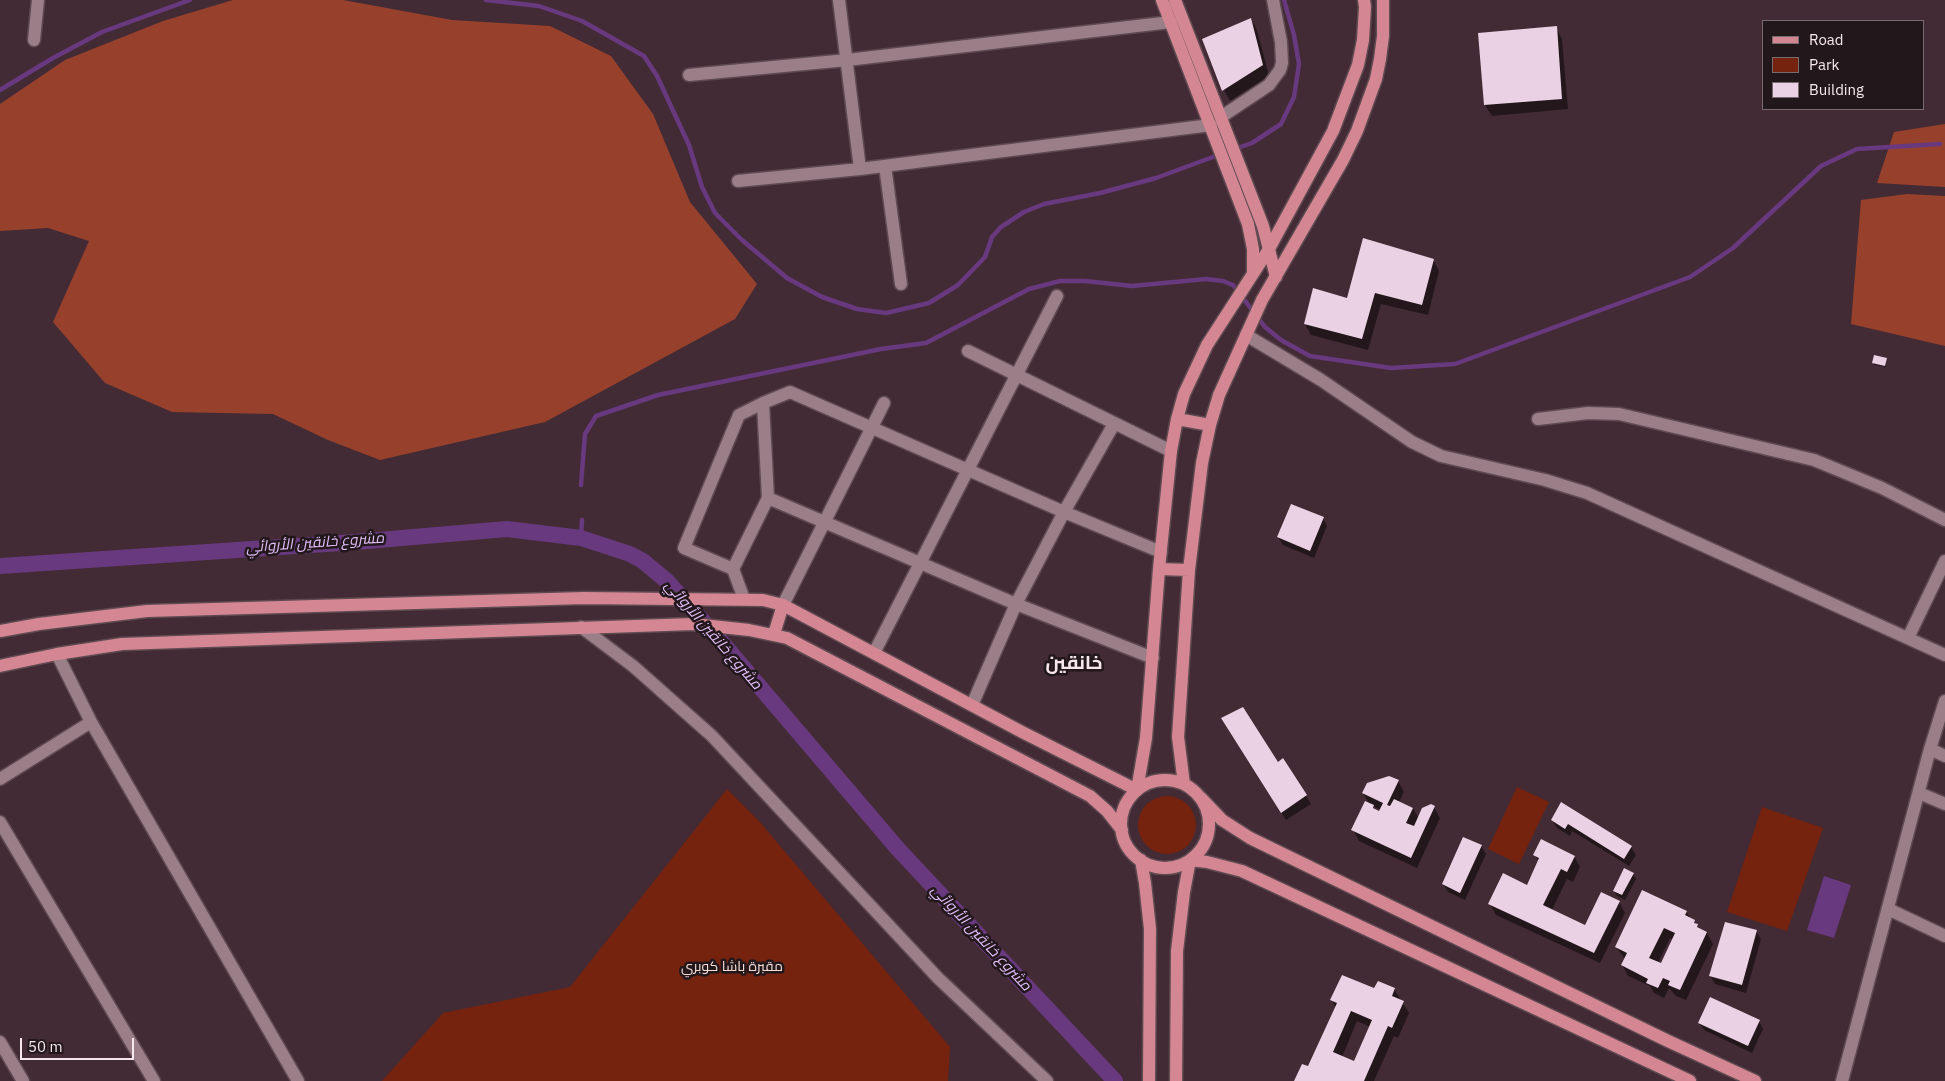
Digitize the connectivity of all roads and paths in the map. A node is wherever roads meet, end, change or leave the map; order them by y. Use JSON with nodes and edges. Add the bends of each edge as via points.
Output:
{"nodes":[{"id":1,"x":38,"y":0,"type":"edge"},
{"id":2,"x":839,"y":0,"type":"edge"},
{"id":3,"x":1162,"y":0,"type":"edge"},
{"id":4,"x":1175,"y":0,"type":"edge"},
{"id":5,"x":1273,"y":0,"type":"edge"},
{"id":6,"x":1364,"y":0,"type":"edge"},
{"id":7,"x":1383,"y":0,"type":"edge"},
{"id":8,"x":1171,"y":22,"type":"junction"},
{"id":9,"x":34,"y":40,"type":"dead end"},
{"id":10,"x":847,"y":60,"type":"junction"},
{"id":11,"x":689,"y":75,"type":"dead end"},
{"id":12,"x":1218,"y":125,"type":"junction"},
{"id":13,"x":885,"y":166,"type":"junction"},
{"id":14,"x":860,"y":169,"type":"junction"},
{"id":15,"x":738,"y":181,"type":"dead end"},
{"id":16,"x":1269,"y":249,"type":"junction"},
{"id":17,"x":1276,"y":277,"type":"junction"},
{"id":18,"x":1251,"y":278,"type":"junction"},
{"id":19,"x":901,"y":284,"type":"dead end"},
{"id":20,"x":1057,"y":296,"type":"dead end"},
{"id":21,"x":1246,"y":335,"type":"junction"},
{"id":22,"x":968,"y":350,"type":"dead end"},
{"id":23,"x":1016,"y":376,"type":"junction"},
{"id":24,"x":763,"y":403,"type":"junction"},
{"id":25,"x":884,"y":403,"type":"dead end"},
{"id":26,"x":1177,"y":419,"type":"junction"},
{"id":27,"x":1538,"y":419,"type":"dead end"},
{"id":28,"x":1114,"y":424,"type":"junction"},
{"id":29,"x":1210,"y":425,"type":"junction"},
{"id":30,"x":871,"y":426,"type":"junction"},
{"id":31,"x":1171,"y":451,"type":"junction"},
{"id":32,"x":968,"y":470,"type":"junction"},
{"id":33,"x":768,"y":498,"type":"junction"},
{"id":34,"x":1064,"y":512,"type":"junction"},
{"id":35,"x":1945,"y":520,"type":"edge"},
{"id":36,"x":825,"y":523,"type":"junction"},
{"id":37,"x":1161,"y":552,"type":"junction"},
{"id":38,"x":1945,"y":561,"type":"edge"},
{"id":39,"x":920,"y":564,"type":"junction"},
{"id":40,"x":734,"y":569,"type":"junction"},
{"id":41,"x":1159,"y":569,"type":"junction"},
{"id":42,"x":1189,"y":570,"type":"junction"},
{"id":43,"x":744,"y":599,"type":"junction"},
{"id":44,"x":1016,"y":604,"type":"junction"},
{"id":45,"x":783,"y":605,"type":"junction"},
{"id":46,"x":581,"y":627,"type":"junction"},
{"id":47,"x":0,"y":631,"type":"edge"},
{"id":48,"x":774,"y":634,"type":"junction"},
{"id":49,"x":1908,"y":638,"type":"junction"},
{"id":50,"x":874,"y":653,"type":"junction"},
{"id":51,"x":57,"y":654,"type":"junction"},
{"id":52,"x":1945,"y":655,"type":"edge"},
{"id":53,"x":1154,"y":658,"type":"junction"},
{"id":54,"x":0,"y":666,"type":"edge"},
{"id":55,"x":1945,"y":701,"type":"edge"},
{"id":56,"x":972,"y":705,"type":"junction"},
{"id":57,"x":91,"y":722,"type":"junction"},
{"id":58,"x":1930,"y":749,"type":"junction"},
{"id":59,"x":1945,"y":756,"type":"edge"},
{"id":60,"x":0,"y":779,"type":"edge"},
{"id":61,"x":1184,"y":784,"type":"junction"},
{"id":62,"x":1137,"y":790,"type":"junction"},
{"id":63,"x":1919,"y":793,"type":"junction"},
{"id":64,"x":1201,"y":798,"type":"junction"},
{"id":65,"x":1945,"y":804,"type":"edge"},
{"id":66,"x":0,"y":822,"type":"edge"},
{"id":67,"x":1122,"y":830,"type":"junction"},
{"id":68,"x":1140,"y":860,"type":"junction"},
{"id":69,"x":1190,"y":860,"type":"junction"},
{"id":70,"x":1888,"y":909,"type":"junction"},
{"id":71,"x":1945,"y":936,"type":"edge"},
{"id":72,"x":0,"y":1042,"type":"edge"},
{"id":73,"x":23,"y":1081,"type":"edge"},
{"id":74,"x":154,"y":1081,"type":"edge"},
{"id":75,"x":298,"y":1081,"type":"edge"},
{"id":76,"x":1047,"y":1081,"type":"edge"},
{"id":77,"x":1149,"y":1081,"type":"edge"},
{"id":78,"x":1176,"y":1081,"type":"edge"},
{"id":79,"x":1690,"y":1081,"type":"edge"},
{"id":80,"x":1755,"y":1081,"type":"edge"},
{"id":81,"x":1842,"y":1081,"type":"edge"}],
"edges":[{"from":1,"to":9,"type":"street"},
{"from":2,"to":10,"type":"street"},
{"from":3,"to":8,"type":"main road"},
{"from":4,"to":12,"type":"main road"},
{"from":5,"to":12,"type":"street","via":[[1281,42],[1280,70],[1269,85]]},
{"from":6,"to":16,"type":"main road","via":[[1363,40],[1346,101]]},
{"from":7,"to":17,"type":"main road","via":[[1380,59],[1368,103],[1343,160]]},
{"from":8,"to":10,"type":"street"},
{"from":8,"to":12,"type":"main road"},
{"from":10,"to":11,"type":"street"},
{"from":10,"to":14,"type":"street"},
{"from":12,"to":13,"type":"street"},
{"from":12,"to":16,"type":"main road","via":[[1245,177]]},
{"from":12,"to":18,"type":"main road","via":[[1232,181],[1251,236]]},
{"from":13,"to":14,"type":"street"},
{"from":13,"to":19,"type":"street"},
{"from":14,"to":15,"type":"street"},
{"from":16,"to":17,"type":"main road"},
{"from":16,"to":18,"type":"main road"},
{"from":17,"to":21,"type":"main road"},
{"from":18,"to":26,"type":"main road","via":[[1207,345],[1184,394]]},
{"from":20,"to":23,"type":"street"},
{"from":21,"to":29,"type":"main road"},
{"from":21,"to":49,"type":"street","via":[[1321,380],[1412,442],[1441,456],[1587,493]]},
{"from":22,"to":23,"type":"street"},
{"from":23,"to":28,"type":"street"},
{"from":23,"to":32,"type":"street"},
{"from":24,"to":30,"type":"street","via":[[790,392]]},
{"from":24,"to":33,"type":"street"},
{"from":24,"to":40,"type":"street","via":[[739,416],[684,548]]},
{"from":25,"to":30,"type":"street"},
{"from":26,"to":29,"type":"main road"},
{"from":26,"to":31,"type":"main road"},
{"from":27,"to":35,"type":"street","via":[[1588,413],[1619,414],[1814,460],[1882,488]]},
{"from":28,"to":31,"type":"street"},
{"from":28,"to":34,"type":"street"},
{"from":29,"to":42,"type":"main road"},
{"from":30,"to":32,"type":"street"},
{"from":30,"to":36,"type":"street"},
{"from":31,"to":37,"type":"main road"},
{"from":32,"to":34,"type":"street"},
{"from":32,"to":39,"type":"street"},
{"from":33,"to":36,"type":"street"},
{"from":33,"to":40,"type":"street"},
{"from":34,"to":37,"type":"street"},
{"from":34,"to":44,"type":"street"},
{"from":36,"to":39,"type":"street"},
{"from":36,"to":45,"type":"street"},
{"from":37,"to":41,"type":"main road"},
{"from":38,"to":49,"type":"street"},
{"from":39,"to":44,"type":"street"},
{"from":39,"to":50,"type":"street"},
{"from":40,"to":43,"type":"street"},
{"from":41,"to":42,"type":"main road"},
{"from":41,"to":53,"type":"main road"},
{"from":42,"to":61,"type":"main road","via":[[1178,738]]},
{"from":43,"to":45,"type":"main road"},
{"from":43,"to":47,"type":"main road","via":[[584,598],[146,612]]},
{"from":44,"to":53,"type":"street"},
{"from":44,"to":56,"type":"street"},
{"from":45,"to":48,"type":"main road"},
{"from":45,"to":50,"type":"main road"},
{"from":46,"to":48,"type":"main road","via":[[694,624]]},
{"from":46,"to":51,"type":"main road","via":[[122,644]]},
{"from":46,"to":76,"type":"street","via":[[632,666],[712,736],[938,978]]},
{"from":48,"to":67,"type":"main road","via":[[1090,796]]},
{"from":49,"to":52,"type":"street"},
{"from":50,"to":56,"type":"main road"},
{"from":51,"to":54,"type":"main road"},
{"from":51,"to":57,"type":"street"},
{"from":53,"to":62,"type":"main road"},
{"from":55,"to":58,"type":"street"},
{"from":56,"to":62,"type":"main road"},
{"from":57,"to":60,"type":"street"},
{"from":57,"to":75,"type":"street"},
{"from":58,"to":59,"type":"street"},
{"from":58,"to":63,"type":"street"},
{"from":61,"to":62,"type":"main road","via":[[1160,780]]},
{"from":61,"to":64,"type":"main road"},
{"from":62,"to":67,"type":"main road","via":[[1122,815]]},
{"from":63,"to":65,"type":"street"},
{"from":63,"to":70,"type":"street"},
{"from":64,"to":69,"type":"main road","via":[[1207,810],[1207,838]]},
{"from":64,"to":80,"type":"main road","via":[[1222,820],[1250,838]]},
{"from":66,"to":74,"type":"street"},
{"from":67,"to":68,"type":"main road","via":[[1128,847]]},
{"from":68,"to":69,"type":"main road","via":[[1165,868]]},
{"from":68,"to":77,"type":"main road","via":[[1150,929]]},
{"from":69,"to":78,"type":"main road","via":[[1177,951]]},
{"from":69,"to":79,"type":"main road","via":[[1242,872]]},
{"from":70,"to":71,"type":"street"},
{"from":70,"to":81,"type":"street"},
{"from":72,"to":73,"type":"street"}]}
